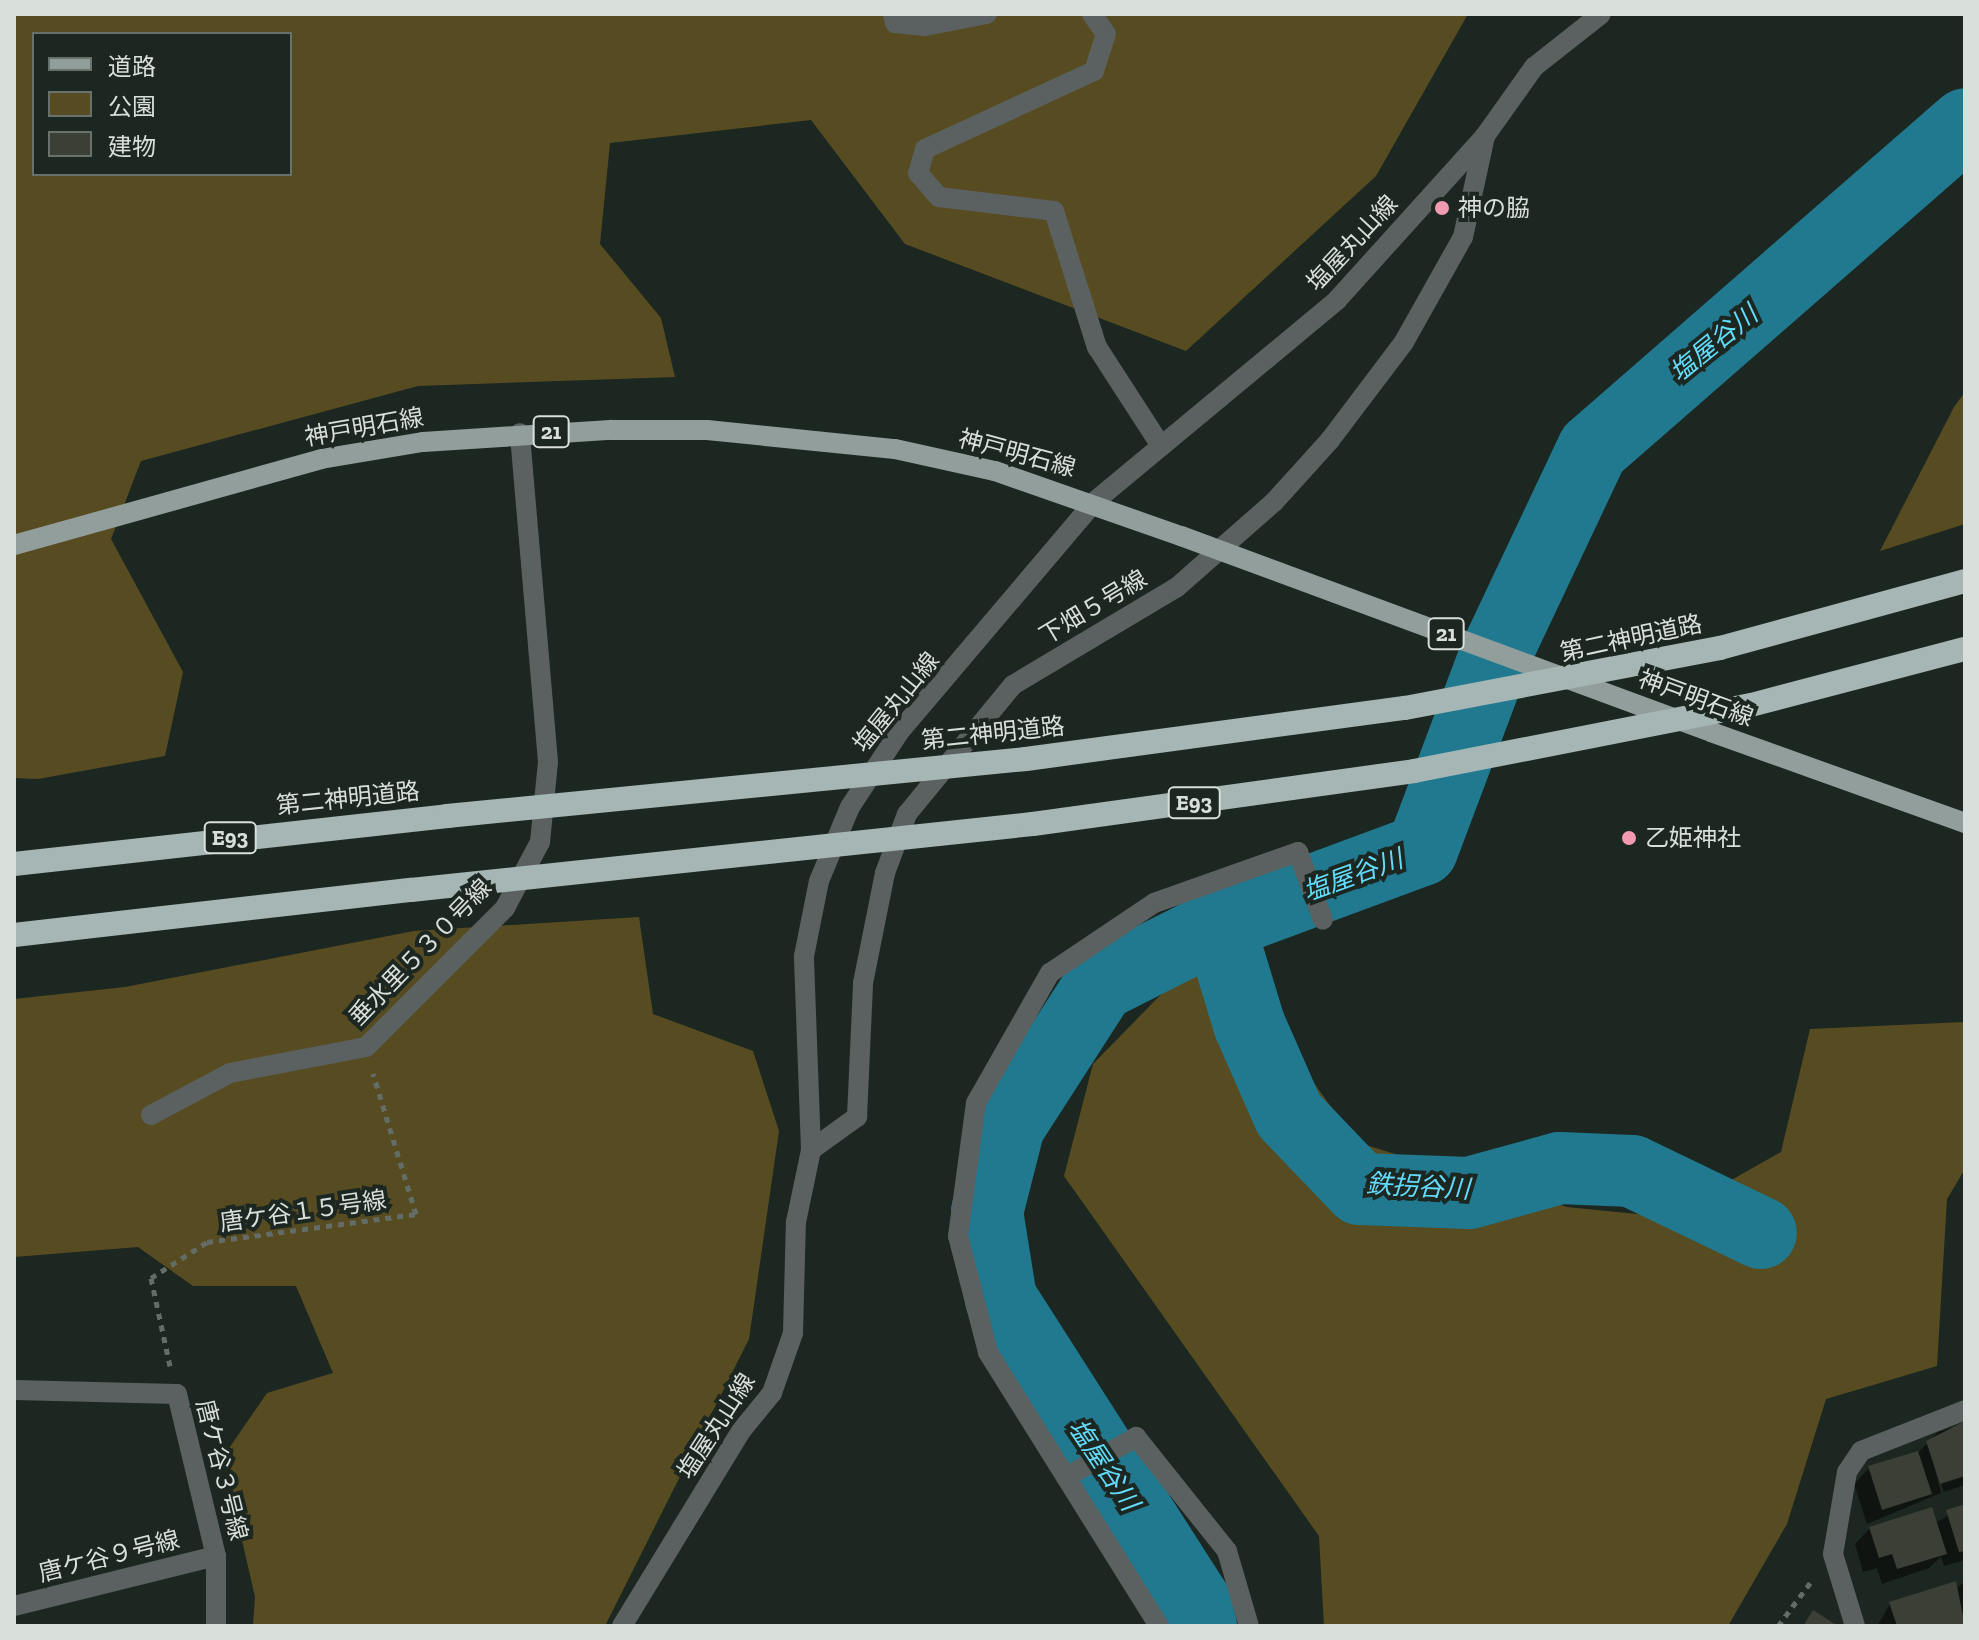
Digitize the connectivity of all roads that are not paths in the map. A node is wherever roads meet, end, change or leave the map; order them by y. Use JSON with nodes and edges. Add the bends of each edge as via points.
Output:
{"nodes":[{"id":1,"x":893,"y":14,"type":"edge"},
{"id":2,"x":987,"y":14,"type":"edge"},
{"id":3,"x":1092,"y":14,"type":"edge"},
{"id":4,"x":1601,"y":14,"type":"edge"},
{"id":5,"x":1485,"y":136,"type":"junction"},
{"id":6,"x":520,"y":433,"type":"junction"},
{"id":7,"x":1161,"y":446,"type":"junction"},
{"id":8,"x":1094,"y":502,"type":"junction"},
{"id":9,"x":14,"y":545,"type":"edge"},
{"id":10,"x":1965,"y":581,"type":"edge"},
{"id":11,"x":1965,"y":649,"type":"edge"},
{"id":12,"x":1965,"y":823,"type":"edge"},
{"id":13,"x":14,"y":864,"type":"edge"},
{"id":14,"x":1323,"y":920,"type":"dead end"},
{"id":15,"x":17,"y":935,"type":"edge"},
{"id":16,"x":151,"y":1115,"type":"dead end"},
{"id":17,"x":811,"y":1150,"type":"junction"},
{"id":18,"x":14,"y":1390,"type":"edge"},
{"id":19,"x":1965,"y":1410,"type":"edge"},
{"id":20,"x":1066,"y":1477,"type":"junction"},
{"id":21,"x":216,"y":1556,"type":"junction"},
{"id":22,"x":14,"y":1606,"type":"edge"},
{"id":23,"x":216,"y":1626,"type":"edge"},
{"id":24,"x":622,"y":1626,"type":"edge"},
{"id":25,"x":1159,"y":1626,"type":"edge"},
{"id":26,"x":1249,"y":1626,"type":"edge"},
{"id":27,"x":1855,"y":1626,"type":"edge"}],
"edges":[{"from":1,"to":2,"type":"street","via":[[895,23],[925,26]]},
{"from":3,"to":7,"type":"street","via":[[1106,34],[1094,71],[925,149],[918,173],[939,197],[1054,211],[1097,347]]},
{"from":4,"to":5,"type":"street","name":"塩屋丸山線","via":[[1534,67]]},
{"from":5,"to":7,"type":"street","name":"塩屋丸山線","via":[[1337,300]]},
{"from":5,"to":17,"type":"street","name":"下畑５号線","via":[[1463,237],[1404,342],[1330,440],[1274,502],[1176,588],[1013,685],[907,814],[885,873],[863,983],[857,1117]]},
{"from":6,"to":8,"type":"main road","name":"神戸明石線","number":"21","via":[[707,430],[804,438],[895,449]]},
{"from":6,"to":9,"type":"main road","name":"神戸明石線","number":"21","via":[[321,459]]},
{"from":6,"to":16,"type":"street","name":"垂水里５３０号線","via":[[548,762],[540,842],[505,908],[366,1047],[230,1073]]},
{"from":7,"to":8,"type":"street","name":"塩屋丸山線"},
{"from":8,"to":12,"type":"main road","name":"神戸明石線","number":"21","bridge":true},
{"from":8,"to":17,"type":"street","name":"塩屋丸山線","via":[[900,731],[850,807],[819,881],[804,956]]},
{"from":10,"to":13,"type":"highway","name":"第二神明道路","number":"E93","bridge":true,"via":[[1720,648],[1389,711],[1026,759]]},
{"from":11,"to":15,"type":"highway","number":"E93","bridge":true,"via":[[1751,705],[1414,771],[1033,824]]},
{"from":14,"to":20,"type":"street","via":[[1298,852],[1154,903],[1050,973],[976,1103],[958,1236],[988,1352]]},
{"from":17,"to":24,"type":"street","name":"塩屋丸山線","via":[[796,1222],[793,1333],[772,1393],[741,1431]]},
{"from":18,"to":21,"type":"street","name":"唐ケ谷３号線","via":[[177,1394]]},
{"from":19,"to":27,"type":"street","via":[[1861,1451],[1847,1472],[1833,1554]]},
{"from":20,"to":25,"type":"street"},
{"from":20,"to":26,"type":"street","via":[[1136,1437],[1227,1551]]},
{"from":21,"to":22,"type":"street","name":"唐ケ谷９号線"},
{"from":21,"to":23,"type":"street","name":"唐ケ谷３号線"}]}
